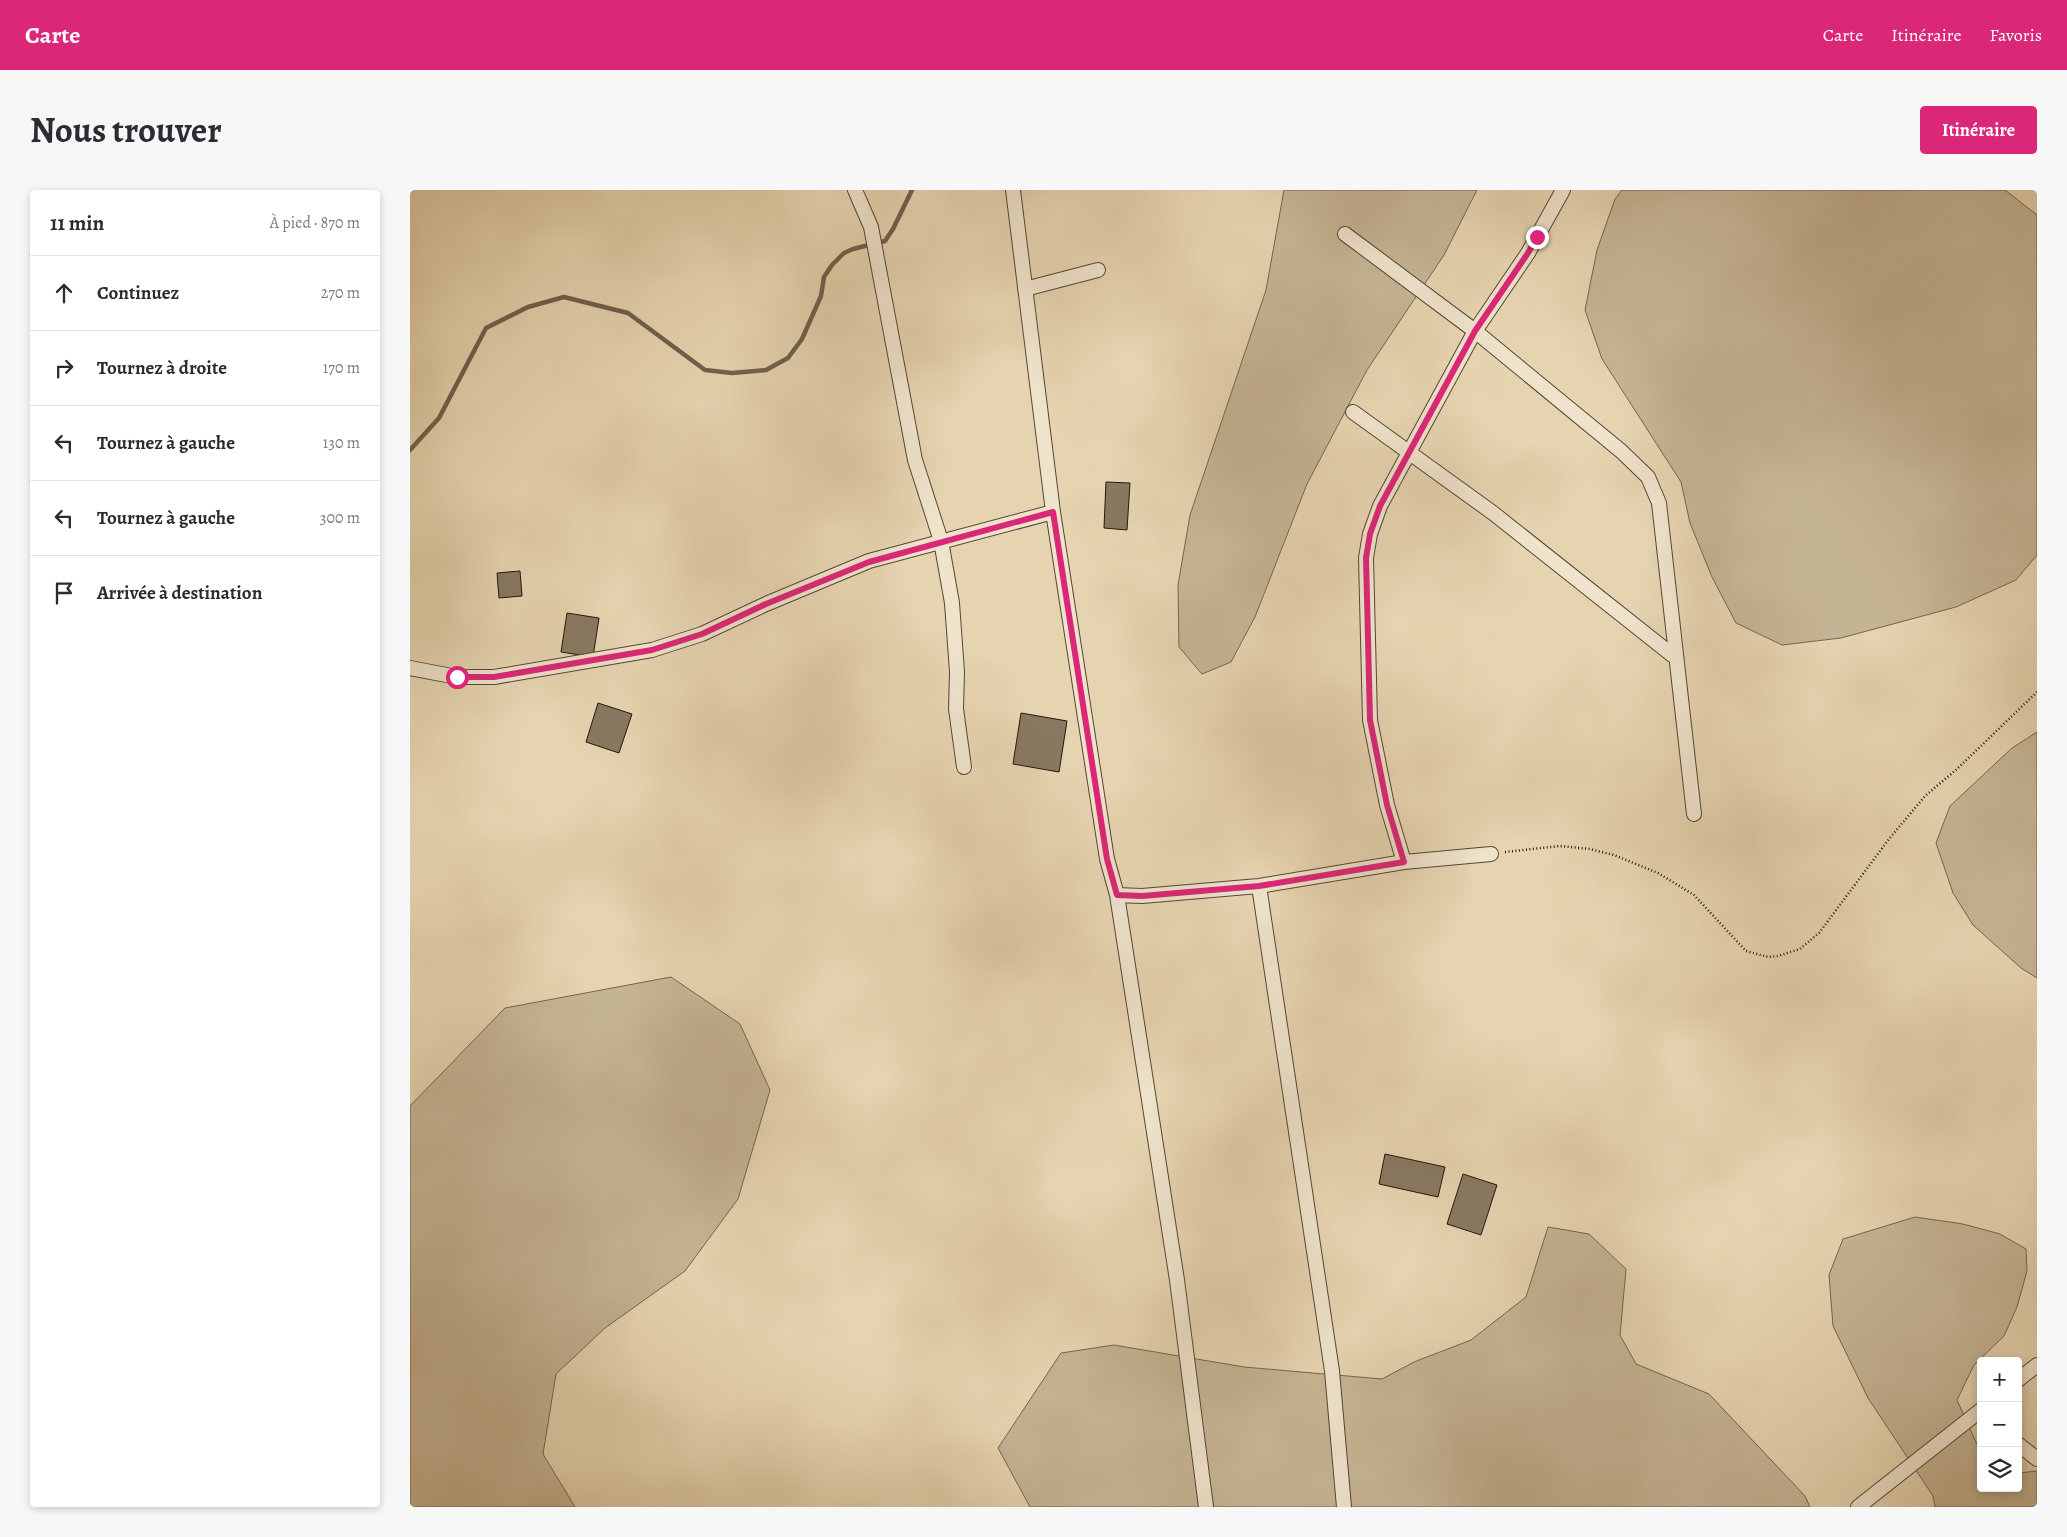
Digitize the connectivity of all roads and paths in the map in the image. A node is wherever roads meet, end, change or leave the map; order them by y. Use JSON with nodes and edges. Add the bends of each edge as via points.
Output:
{"nodes":[{"id":1,"x":855,"y":190,"type":"edge"},
{"id":2,"x":1013,"y":190,"type":"edge"},
{"id":3,"x":1562,"y":190,"type":"edge"},
{"id":4,"x":1345,"y":234,"type":"dead end"},
{"id":5,"x":1098,"y":270,"type":"dead end"},
{"id":6,"x":1025,"y":289,"type":"junction"},
{"id":7,"x":1475,"y":331,"type":"junction"},
{"id":8,"x":1352,"y":412,"type":"dead end"},
{"id":9,"x":1409,"y":451,"type":"junction"},
{"id":10,"x":1053,"y":512,"type":"junction"},
{"id":11,"x":941,"y":541,"type":"junction"},
{"id":12,"x":1676,"y":658,"type":"junction"},
{"id":13,"x":410,"y":668,"type":"edge"},
{"id":14,"x":2037,"y":692,"type":"edge"},
{"id":15,"x":964,"y":767,"type":"dead end"},
{"id":16,"x":1694,"y":814,"type":"dead end"},
{"id":17,"x":1491,"y":854,"type":"joint"},
{"id":18,"x":1404,"y":862,"type":"junction"},
{"id":19,"x":1259,"y":886,"type":"junction"},
{"id":20,"x":1117,"y":895,"type":"junction"},
{"id":21,"x":2037,"y":1365,"type":"edge"},
{"id":22,"x":2022,"y":1377,"type":"edge"},
{"id":23,"x":1977,"y":1415,"type":"edge"},
{"id":24,"x":2022,"y":1447,"type":"edge"},
{"id":25,"x":2037,"y":1458,"type":"edge"},
{"id":26,"x":1206,"y":1507,"type":"edge"},
{"id":27,"x":1344,"y":1507,"type":"edge"},
{"id":28,"x":1858,"y":1507,"type":"edge"}],
"edges":[{"from":1,"to":11,"type":"street","via":[[871,227],[915,460]]},
{"from":2,"to":6,"type":"street"},
{"from":3,"to":7,"type":"street","via":[[1528,253]]},
{"from":4,"to":7,"type":"street"},
{"from":5,"to":6,"type":"street"},
{"from":6,"to":10,"type":"street"},
{"from":7,"to":9,"type":"street"},
{"from":7,"to":12,"type":"street","via":[[1648,477],[1659,502]]},
{"from":8,"to":9,"type":"street"},
{"from":9,"to":12,"type":"street"},
{"from":9,"to":18,"type":"street","via":[[1380,506],[1366,558],[1370,720],[1387,805]]},
{"from":10,"to":11,"type":"street"},
{"from":10,"to":20,"type":"street","via":[[1107,859]]},
{"from":11,"to":13,"type":"street","via":[[869,562],[702,634],[652,650],[494,677],[457,677]]},
{"from":11,"to":15,"type":"street","via":[[952,603],[956,709]]},
{"from":12,"to":16,"type":"street"},
{"from":14,"to":17,"type":"path","via":[[1925,796],[1819,933],[1800,949],[1778,956],[1768,957],[1746,951],[1694,895],[1658,873],[1614,855],[1560,846]]},
{"from":17,"to":18,"type":"street"},
{"from":18,"to":19,"type":"street"},
{"from":19,"to":20,"type":"street","via":[[1142,896]]},
{"from":19,"to":27,"type":"street","via":[[1332,1371]]},
{"from":20,"to":26,"type":"street","via":[[1177,1280]]},
{"from":21,"to":22,"type":"street"},
{"from":23,"to":28,"type":"street"},
{"from":24,"to":25,"type":"street"}]}
